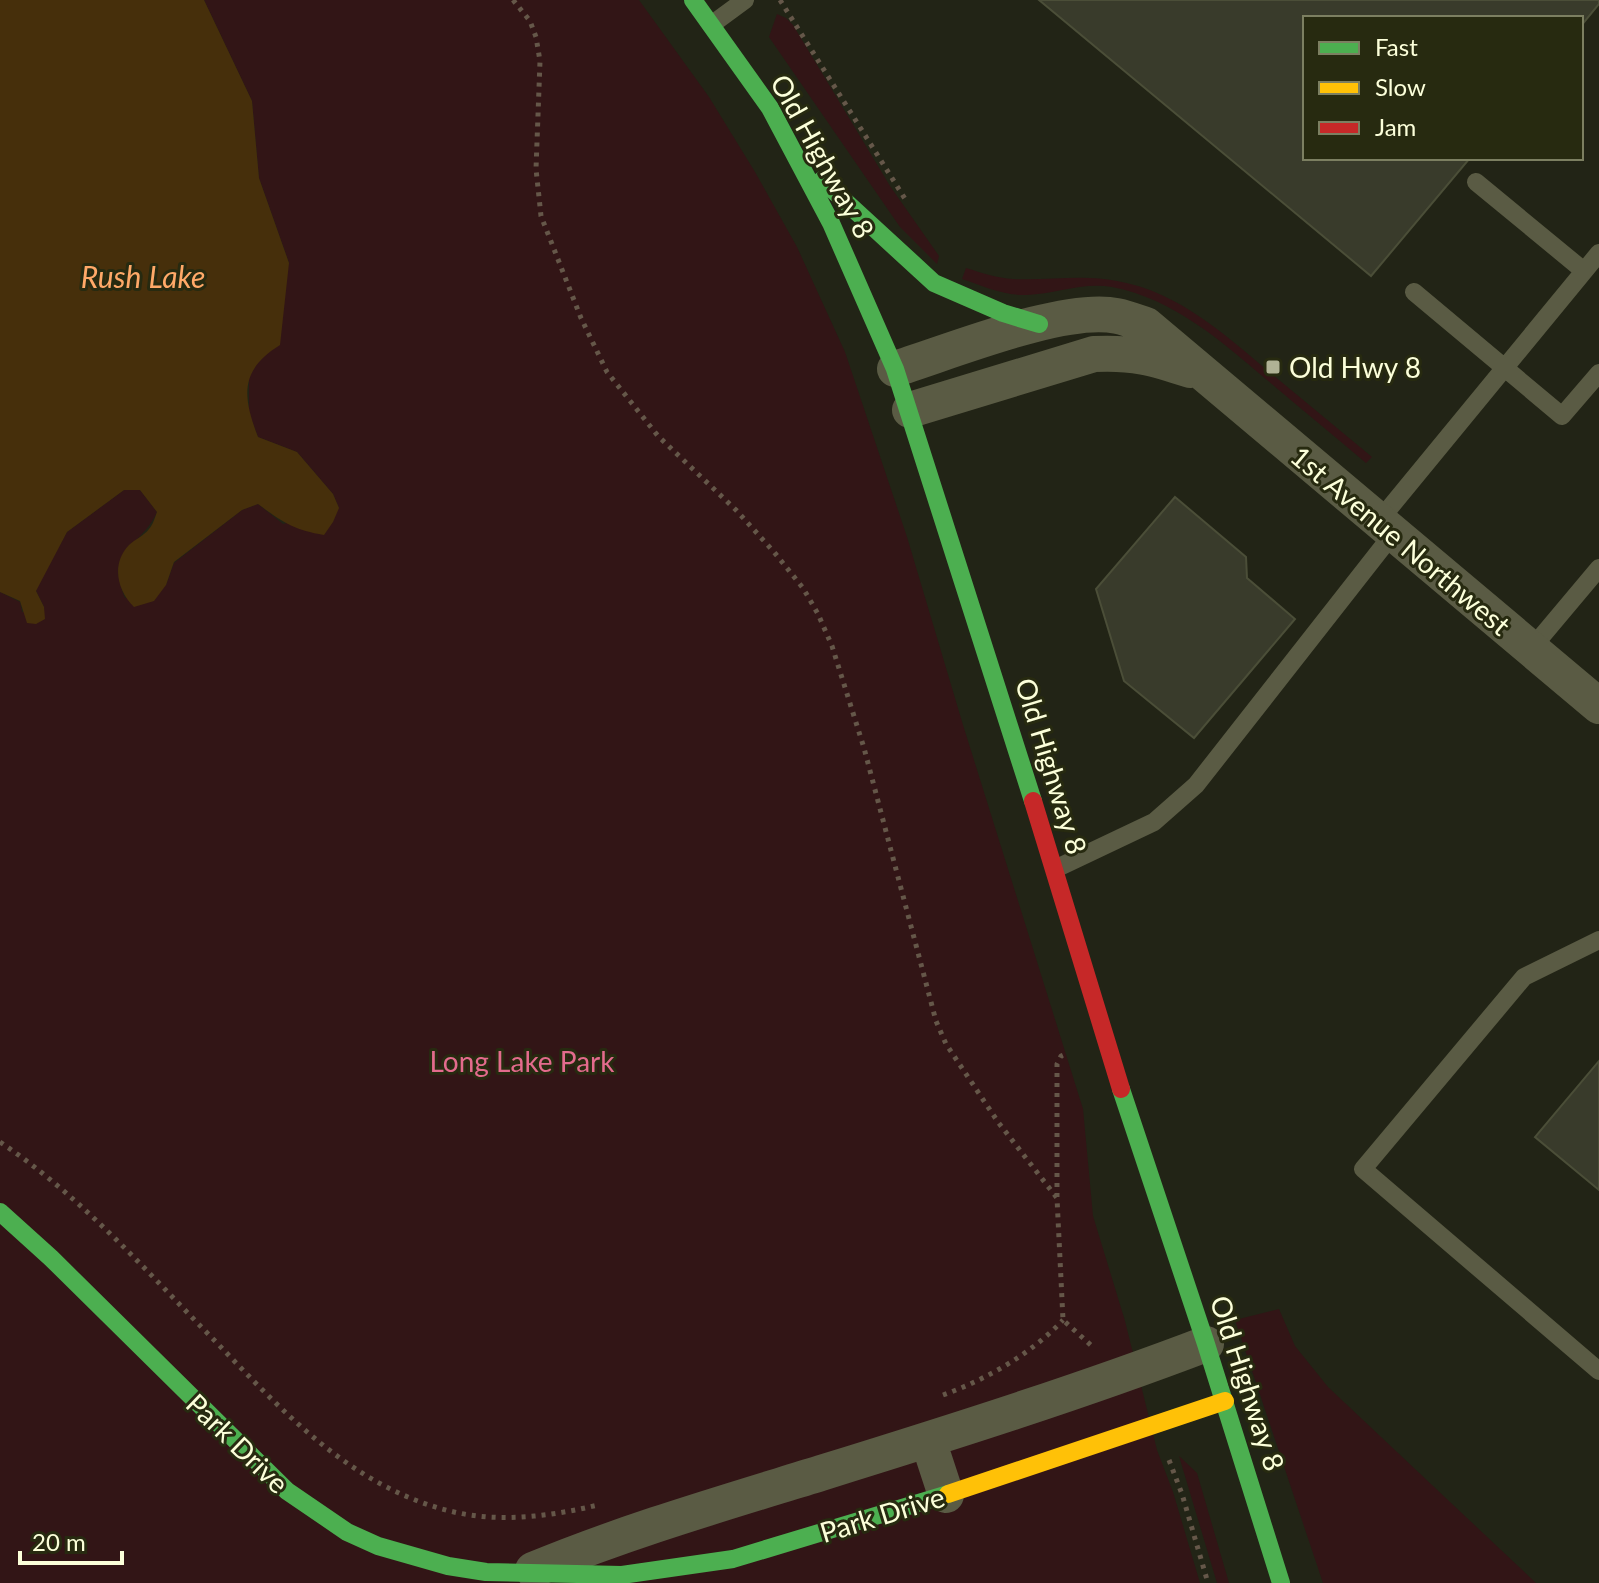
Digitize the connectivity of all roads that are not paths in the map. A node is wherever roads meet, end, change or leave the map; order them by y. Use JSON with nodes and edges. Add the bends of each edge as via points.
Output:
{"nodes":[{"id":1,"x":693,"y":0,"type":"edge"},
{"id":2,"x":745,"y":0,"type":"edge"},
{"id":3,"x":711,"y":25,"type":"junction"},
{"id":4,"x":794,"y":154,"type":"junction"},
{"id":5,"x":1476,"y":182,"type":"dead end"},
{"id":6,"x":1599,"y":253,"type":"edge"},
{"id":7,"x":1584,"y":271,"type":"junction"},
{"id":8,"x":1414,"y":292,"type":"dead end"},
{"id":9,"x":1039,"y":324,"type":"junction"},
{"id":10,"x":1503,"y":368,"type":"junction"},
{"id":11,"x":895,"y":369,"type":"junction"},
{"id":12,"x":1599,"y":373,"type":"edge"},
{"id":13,"x":1203,"y":374,"type":"junction"},
{"id":14,"x":910,"y":410,"type":"junction"},
{"id":15,"x":1385,"y":528,"type":"junction"},
{"id":16,"x":1599,"y":568,"type":"edge"},
{"id":17,"x":1531,"y":649,"type":"junction"},
{"id":18,"x":1599,"y":706,"type":"edge"},
{"id":19,"x":1055,"y":869,"type":"junction"},
{"id":20,"x":1599,"y":940,"type":"edge"},
{"id":21,"x":0,"y":1212,"type":"edge"},
{"id":22,"x":1206,"y":1344,"type":"junction"},
{"id":23,"x":1599,"y":1371,"type":"edge"},
{"id":24,"x":1225,"y":1401,"type":"junction"},
{"id":25,"x":928,"y":1440,"type":"junction"},
{"id":26,"x":750,"y":1495,"type":"junction"},
{"id":27,"x":946,"y":1495,"type":"junction"},
{"id":28,"x":766,"y":1549,"type":"junction"},
{"id":29,"x":530,"y":1571,"type":"junction"},
{"id":30,"x":1281,"y":1583,"type":"edge"}],
"edges":[{"from":1,"to":3,"type":"street","name":"Old Highway 8"},
{"from":2,"to":3,"type":"lane"},
{"from":3,"to":4,"type":"street","name":"Old Highway 8","via":[[770,108]]},
{"from":4,"to":9,"type":"street","via":[[934,283]]},
{"from":4,"to":11,"type":"street","name":"Old Highway 8","via":[[831,223]]},
{"from":5,"to":7,"type":"lane"},
{"from":6,"to":7,"type":"lane"},
{"from":7,"to":10,"type":"lane"},
{"from":8,"to":10,"type":"lane"},
{"from":9,"to":11,"type":"street","name":"1st Avenue Northwest"},
{"from":9,"to":13,"type":"street","name":"1st Avenue Northwest","via":[[1079,315],[1115,315],[1146,325]]},
{"from":10,"to":12,"type":"lane","via":[[1562,416]]},
{"from":10,"to":15,"type":"lane"},
{"from":11,"to":14,"type":"street","name":"Old Highway 8"},
{"from":13,"to":14,"type":"street","name":"1st Avenue Northwest","via":[[1125,352],[1094,354]]},
{"from":13,"to":15,"type":"street","name":"1st Avenue Northwest"},
{"from":14,"to":19,"type":"street","name":"Old Highway 8"},
{"from":15,"to":17,"type":"street","name":"1st Avenue Northwest"},
{"from":15,"to":19,"type":"lane","via":[[1196,785],[1154,822]]},
{"from":16,"to":17,"type":"lane"},
{"from":17,"to":18,"type":"street","name":"1st Avenue Northwest"},
{"from":19,"to":22,"type":"street","name":"Old Highway 8","via":[[1103,1035]]},
{"from":20,"to":23,"type":"lane","via":[[1524,977],[1363,1169]]},
{"from":21,"to":29,"type":"street","name":"Park Drive","via":[[259,1466],[317,1513],[347,1532],[408,1556],[486,1572]]},
{"from":22,"to":24,"type":"street","name":"Old Highway 8"},
{"from":22,"to":25,"type":"street","name":"Park Drive"},
{"from":24,"to":27,"type":"street","name":"Park Drive"},
{"from":24,"to":30,"type":"street","name":"Old Highway 8"},
{"from":25,"to":26,"type":"street","name":"Park Drive"},
{"from":25,"to":27,"type":"street"},
{"from":26,"to":28,"type":"street"},
{"from":26,"to":29,"type":"street","name":"Park Drive","via":[[608,1539]]},
{"from":27,"to":28,"type":"street","name":"Park Drive"},
{"from":28,"to":29,"type":"street","name":"Park Drive","via":[[622,1575]]}]}
